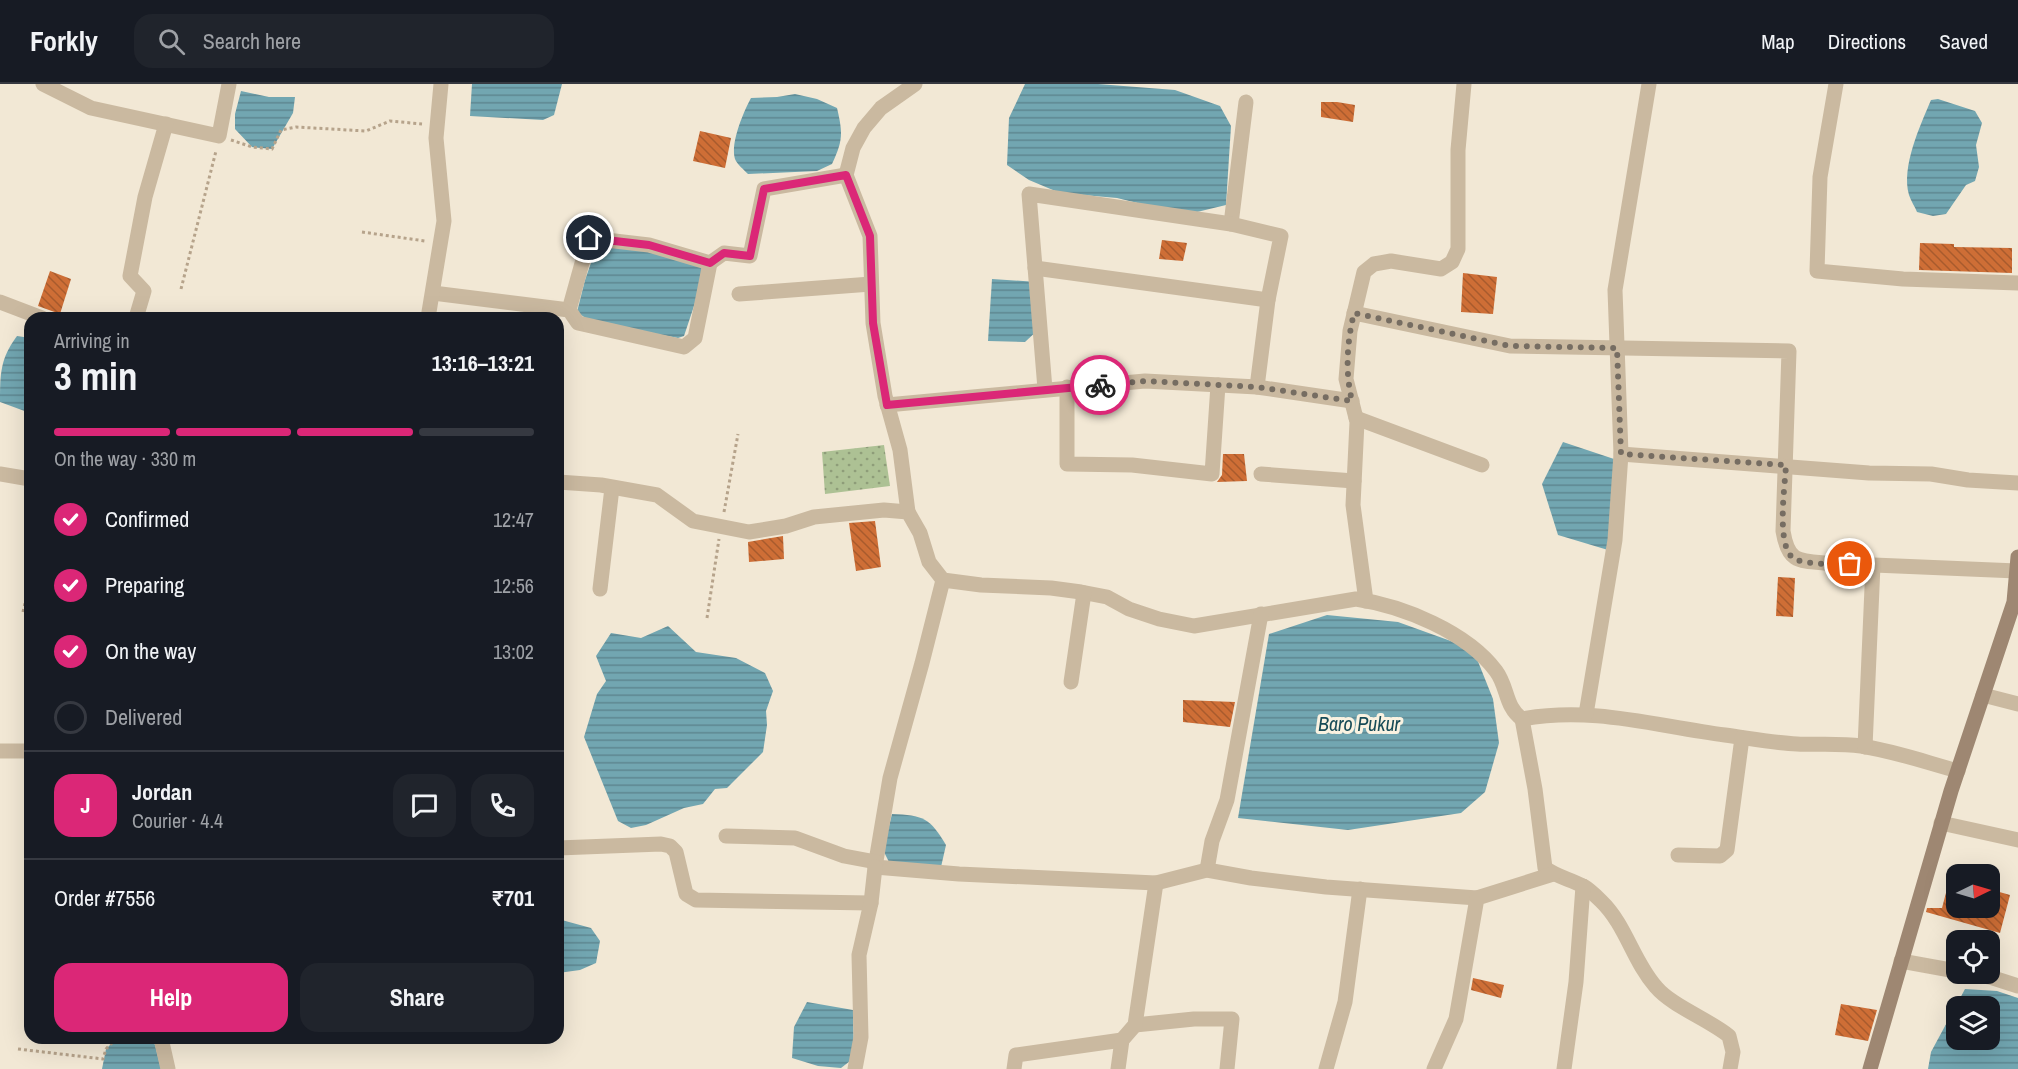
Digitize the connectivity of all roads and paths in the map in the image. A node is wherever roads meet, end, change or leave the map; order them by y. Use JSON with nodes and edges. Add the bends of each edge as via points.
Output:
{"nodes":[{"id":1,"x":43,"y":84,"type":"edge"},
{"id":2,"x":229,"y":84,"type":"edge"},
{"id":3,"x":441,"y":84,"type":"edge"},
{"id":4,"x":915,"y":84,"type":"edge"},
{"id":5,"x":1464,"y":84,"type":"edge"},
{"id":6,"x":1649,"y":84,"type":"edge"},
{"id":7,"x":1836,"y":84,"type":"edge"},
{"id":8,"x":1246,"y":102,"type":"dead end"},
{"id":9,"x":166,"y":124,"type":"junction"},
{"id":10,"x":438,"y":125,"type":"junction"},
{"id":11,"x":219,"y":136,"type":"junction"},
{"id":12,"x":846,"y":175,"type":"junction"},
{"id":13,"x":1231,"y":224,"type":"junction"},
{"id":14,"x":362,"y":232,"type":"dead end"},
{"id":15,"x":442,"y":243,"type":"junction"},
{"id":16,"x":710,"y":263,"type":"junction"},
{"id":17,"x":1035,"y":268,"type":"junction"},
{"id":18,"x":2018,"y":283,"type":"edge"},
{"id":19,"x":872,"y":284,"type":"junction"},
{"id":20,"x":181,"y":289,"type":"dead end"},
{"id":21,"x":433,"y":293,"type":"junction"},
{"id":22,"x":739,"y":294,"type":"dead end"},
{"id":23,"x":1268,"y":300,"type":"junction"},
{"id":24,"x":0,"y":302,"type":"edge"},
{"id":25,"x":569,"y":310,"type":"junction"},
{"id":26,"x":26,"y":312,"type":"edge"},
{"id":27,"x":138,"y":312,"type":"edge"},
{"id":28,"x":429,"y":312,"type":"edge"},
{"id":29,"x":1354,"y":313,"type":"junction"},
{"id":30,"x":1617,"y":348,"type":"junction"},
{"id":31,"x":1218,"y":384,"type":"junction"},
{"id":32,"x":1067,"y":387,"type":"junction"},
{"id":33,"x":1257,"y":387,"type":"junction"},
{"id":34,"x":1045,"y":390,"type":"junction"},
{"id":35,"x":1352,"y":401,"type":"junction"},
{"id":36,"x":887,"y":405,"type":"junction"},
{"id":37,"x":1356,"y":418,"type":"junction"},
{"id":38,"x":1621,"y":454,"type":"junction"},
{"id":39,"x":1482,"y":465,"type":"dead end"},
{"id":40,"x":1786,"y":465,"type":"junction"},
{"id":41,"x":0,"y":474,"type":"edge"},
{"id":42,"x":1261,"y":474,"type":"dead end"},
{"id":43,"x":24,"y":478,"type":"edge"},
{"id":44,"x":1354,"y":481,"type":"junction"},
{"id":45,"x":564,"y":483,"type":"edge"},
{"id":46,"x":2018,"y":483,"type":"edge"},
{"id":47,"x":612,"y":488,"type":"junction"},
{"id":48,"x":908,"y":512,"type":"junction"},
{"id":49,"x":2017,"y":564,"type":"edge"},
{"id":50,"x":1873,"y":566,"type":"junction"},
{"id":51,"x":943,"y":580,"type":"junction"},
{"id":52,"x":600,"y":589,"type":"dead end"},
{"id":53,"x":1084,"y":593,"type":"junction"},
{"id":54,"x":1366,"y":601,"type":"junction"},
{"id":55,"x":24,"y":608,"type":"edge"},
{"id":56,"x":23,"y":612,"type":"dead end"},
{"id":57,"x":1261,"y":614,"type":"junction"},
{"id":58,"x":1071,"y":682,"type":"dead end"},
{"id":59,"x":1983,"y":695,"type":"junction"},
{"id":60,"x":2018,"y":704,"type":"edge"},
{"id":61,"x":1586,"y":714,"type":"junction"},
{"id":62,"x":1522,"y":719,"type":"junction"},
{"id":63,"x":1742,"y":738,"type":"junction"},
{"id":64,"x":1865,"y":747,"type":"junction"},
{"id":65,"x":24,"y":750,"type":"edge"},
{"id":66,"x":0,"y":752,"type":"edge"},
{"id":67,"x":1958,"y":771,"type":"junction"},
{"id":68,"x":1941,"y":823,"type":"junction"},
{"id":69,"x":726,"y":836,"type":"dead end"},
{"id":70,"x":2018,"y":840,"type":"edge"},
{"id":71,"x":564,"y":848,"type":"edge"},
{"id":72,"x":1678,"y":855,"type":"dead end"},
{"id":73,"x":875,"y":865,"type":"junction"},
{"id":74,"x":1207,"y":870,"type":"junction"},
{"id":75,"x":1553,"y":874,"type":"junction"},
{"id":76,"x":1156,"y":883,"type":"junction"},
{"id":77,"x":1584,"y":886,"type":"junction"},
{"id":78,"x":1360,"y":889,"type":"junction"},
{"id":79,"x":1478,"y":897,"type":"junction"},
{"id":80,"x":872,"y":903,"type":"junction"},
{"id":81,"x":1901,"y":961,"type":"junction"},
{"id":82,"x":1946,"y":969,"type":"edge"},
{"id":83,"x":2000,"y":980,"type":"edge"},
{"id":84,"x":2018,"y":986,"type":"edge"},
{"id":85,"x":1135,"y":1025,"type":"junction"},
{"id":86,"x":1122,"y":1040,"type":"junction"},
{"id":87,"x":111,"y":1044,"type":"edge"},
{"id":88,"x":162,"y":1044,"type":"edge"},
{"id":89,"x":18,"y":1049,"type":"dead end"},
{"id":90,"x":168,"y":1069,"type":"edge"},
{"id":91,"x":855,"y":1069,"type":"edge"},
{"id":92,"x":1014,"y":1069,"type":"edge"},
{"id":93,"x":1118,"y":1069,"type":"edge"},
{"id":94,"x":1227,"y":1069,"type":"edge"},
{"id":95,"x":1326,"y":1069,"type":"edge"},
{"id":96,"x":1434,"y":1069,"type":"edge"},
{"id":97,"x":1564,"y":1069,"type":"edge"},
{"id":98,"x":1730,"y":1069,"type":"edge"},
{"id":99,"x":1870,"y":1069,"type":"edge"}],
"edges":[{"from":1,"to":9,"type":"street","via":[[92,108]]},
{"from":2,"to":11,"type":"street"},
{"from":3,"to":10,"type":"street"},
{"from":4,"to":12,"type":"street","via":[[881,108],[864,128],[853,148]]},
{"from":5,"to":29,"type":"street","via":[[1458,150],[1458,249],[1452,262],[1442,269],[1391,261],[1374,264],[1364,272]]},
{"from":6,"to":30,"type":"street","via":[[1615,290]]},
{"from":7,"to":18,"type":"street","via":[[1820,177],[1817,271]]},
{"from":8,"to":13,"type":"street"},
{"from":9,"to":11,"type":"street"},
{"from":9,"to":27,"type":"street","via":[[145,197],[130,276],[144,291]]},
{"from":10,"to":11,"type":"path","via":[[390,121],[366,131],[281,130],[272,149]]},
{"from":10,"to":15,"type":"street"},
{"from":11,"to":20,"type":"path"},
{"from":12,"to":16,"type":"street","via":[[764,189],[750,256],[724,253]]},
{"from":12,"to":19,"type":"street","via":[[870,236]]},
{"from":13,"to":17,"type":"street","via":[[1029,194]]},
{"from":13,"to":23,"type":"street","via":[[1281,236]]},
{"from":14,"to":15,"type":"path"},
{"from":15,"to":21,"type":"street"},
{"from":16,"to":25,"type":"street","via":[[649,245],[589,238]]},
{"from":16,"to":25,"type":"street","via":[[695,338],[684,347],[578,323]]},
{"from":17,"to":23,"type":"street"},
{"from":17,"to":34,"type":"street"},
{"from":19,"to":22,"type":"street"},
{"from":19,"to":36,"type":"street","via":[[873,323]]},
{"from":21,"to":25,"type":"street"},
{"from":21,"to":28,"type":"street"},
{"from":23,"to":33,"type":"street"},
{"from":24,"to":26,"type":"street"},
{"from":29,"to":30,"type":"street","via":[[1510,346]]},
{"from":29,"to":35,"type":"street","via":[[1346,379]]},
{"from":30,"to":38,"type":"street"},
{"from":30,"to":40,"type":"street","via":[[1789,351]]},
{"from":31,"to":32,"type":"street","via":[[1145,381]]},
{"from":31,"to":32,"type":"street","via":[[1212,474],[1132,465],[1067,464]]},
{"from":31,"to":33,"type":"street"},
{"from":32,"to":34,"type":"street"},
{"from":33,"to":35,"type":"street"},
{"from":34,"to":36,"type":"street"},
{"from":35,"to":37,"type":"street"},
{"from":36,"to":48,"type":"street","via":[[900,450]]},
{"from":37,"to":39,"type":"street"},
{"from":37,"to":44,"type":"street"},
{"from":38,"to":40,"type":"street"},
{"from":38,"to":61,"type":"street","via":[[1615,540]]},
{"from":40,"to":46,"type":"street"},
{"from":40,"to":50,"type":"street","via":[[1783,531],[1786,549],[1793,558]]},
{"from":41,"to":43,"type":"street"},
{"from":42,"to":44,"type":"street"},
{"from":44,"to":54,"type":"street","via":[[1354,516]]},
{"from":45,"to":47,"type":"street"},
{"from":47,"to":48,"type":"street","via":[[657,495],[693,521],[749,532],[814,517],[884,510]]},
{"from":47,"to":52,"type":"street"},
{"from":48,"to":51,"type":"street","via":[[921,532],[929,562]]},
{"from":49,"to":50,"type":"street"},
{"from":49,"to":59,"type":"main road","via":[[2014,602]]},
{"from":50,"to":64,"type":"street"},
{"from":51,"to":53,"type":"street"},
{"from":51,"to":73,"type":"street","via":[[890,778]]},
{"from":53,"to":57,"type":"street","via":[[1107,597],[1160,619],[1194,626]]},
{"from":53,"to":58,"type":"street"},
{"from":54,"to":57,"type":"street","via":[[1356,599]]},
{"from":54,"to":62,"type":"street","via":[[1414,615],[1473,649],[1497,672],[1514,713]]},
{"from":55,"to":56,"type":"path"},
{"from":57,"to":74,"type":"street","via":[[1227,800],[1212,841]]},
{"from":59,"to":60,"type":"street"},
{"from":59,"to":67,"type":"main road"},
{"from":61,"to":62,"type":"street"},
{"from":61,"to":63,"type":"street"},
{"from":62,"to":75,"type":"street","via":[[1545,868]]},
{"from":63,"to":64,"type":"street"},
{"from":63,"to":72,"type":"street","via":[[1727,850],[1720,856]]},
{"from":64,"to":67,"type":"street"},
{"from":65,"to":66,"type":"street"},
{"from":67,"to":68,"type":"main road"},
{"from":68,"to":70,"type":"street"},
{"from":68,"to":81,"type":"main road"},
{"from":69,"to":73,"type":"street","via":[[795,838]]},
{"from":71,"to":80,"type":"street","via":[[670,846],[676,852],[686,894],[696,900]]},
{"from":73,"to":76,"type":"street","via":[[959,874]]},
{"from":73,"to":80,"type":"street"},
{"from":74,"to":76,"type":"street"},
{"from":74,"to":78,"type":"street"},
{"from":75,"to":77,"type":"street"},
{"from":75,"to":79,"type":"street"},
{"from":76,"to":85,"type":"street"},
{"from":77,"to":97,"type":"street"},
{"from":77,"to":98,"type":"street","via":[[1615,918],[1656,988],[1729,1036],[1733,1052]]},
{"from":78,"to":79,"type":"street"},
{"from":78,"to":95,"type":"street","via":[[1345,1002]]},
{"from":79,"to":96,"type":"street","via":[[1456,1018]]},
{"from":80,"to":91,"type":"street","via":[[859,955],[861,1037]]},
{"from":81,"to":82,"type":"street"},
{"from":81,"to":99,"type":"main road"},
{"from":83,"to":84,"type":"street"},
{"from":85,"to":86,"type":"street"},
{"from":85,"to":94,"type":"street","via":[[1232,1019]]},
{"from":86,"to":92,"type":"street","via":[[1016,1055]]},
{"from":86,"to":93,"type":"street"},
{"from":87,"to":89,"type":"path","via":[[103,1059]]},
{"from":88,"to":90,"type":"street"}]}
